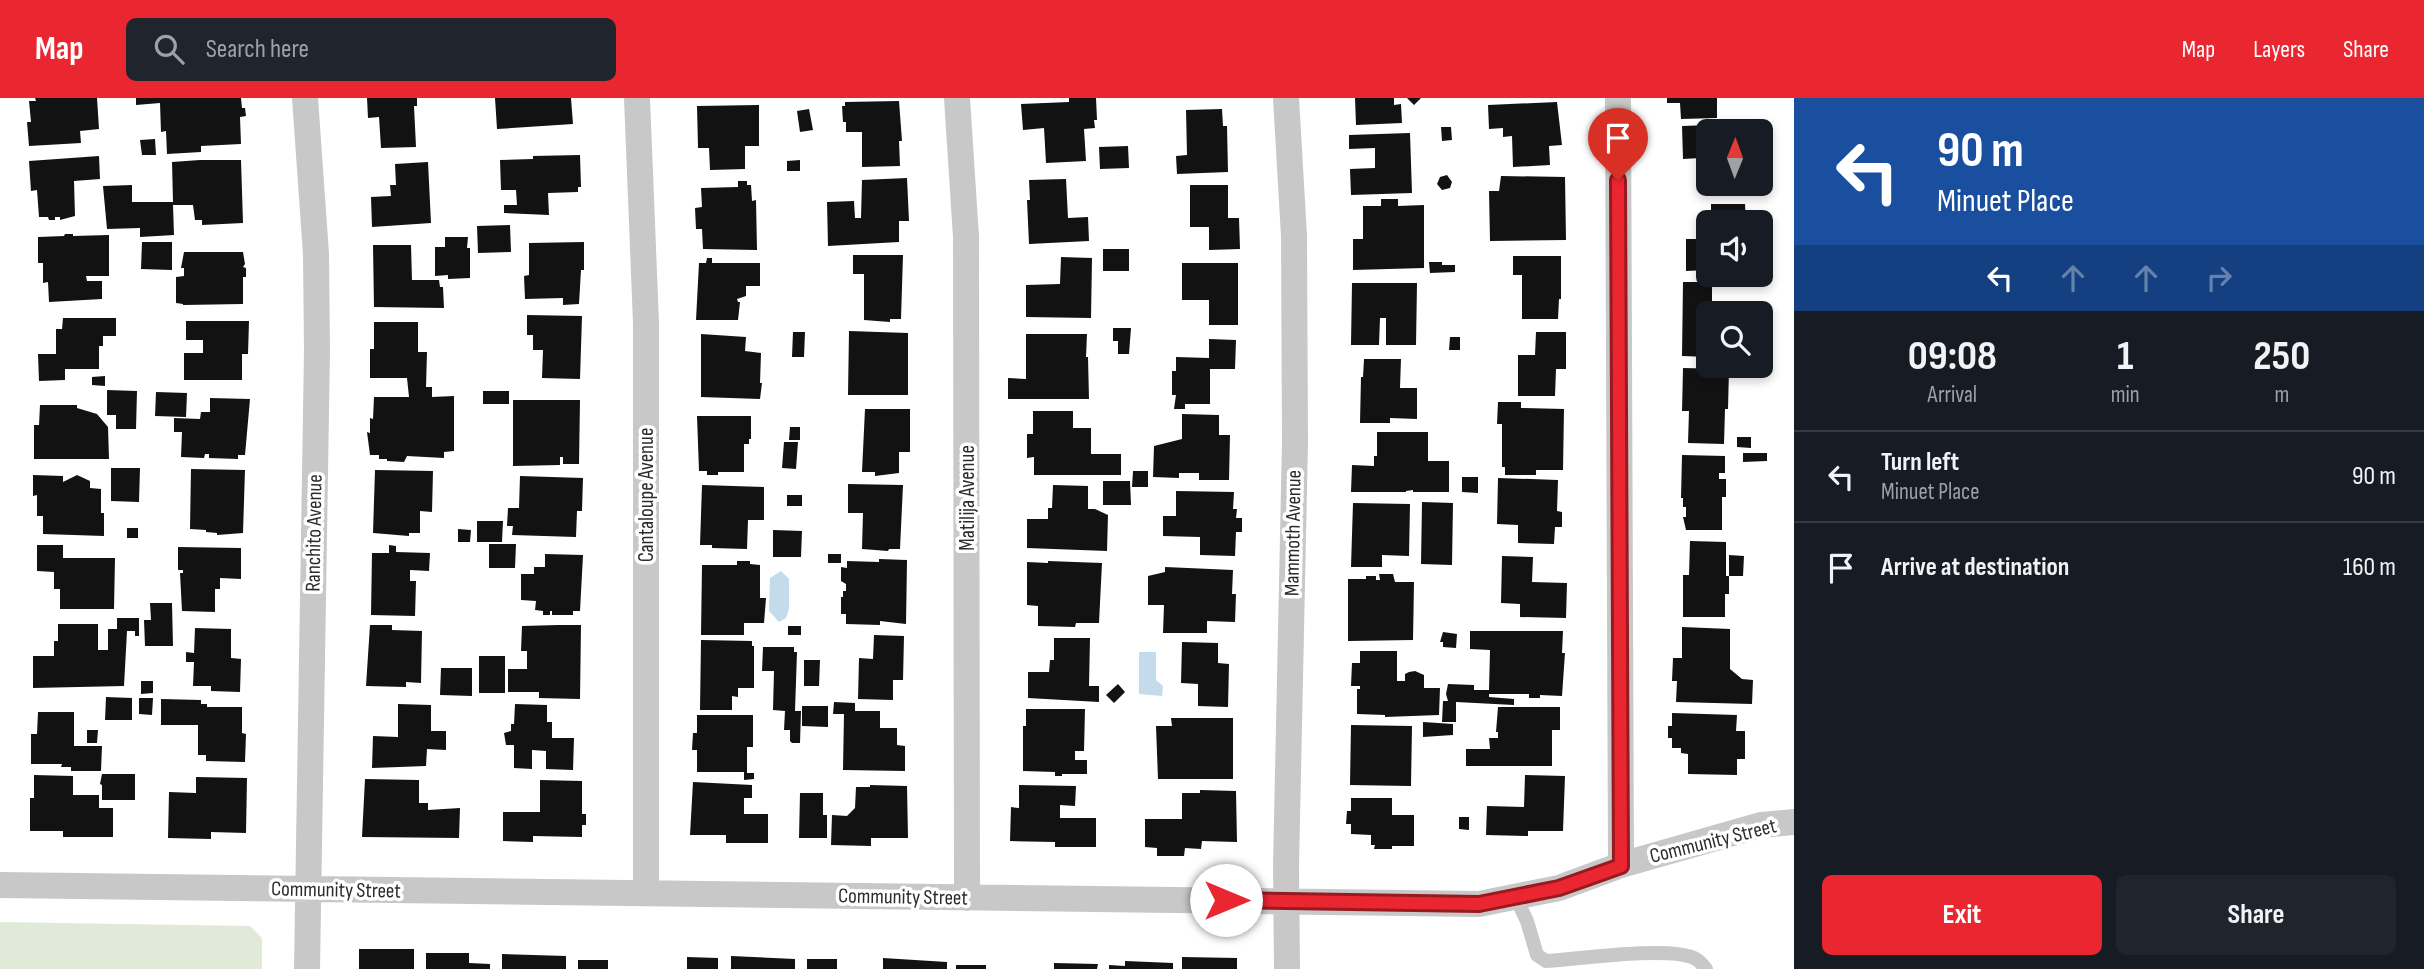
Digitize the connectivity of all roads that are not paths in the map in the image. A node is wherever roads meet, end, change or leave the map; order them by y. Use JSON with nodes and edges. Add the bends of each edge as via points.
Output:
{"nodes":[{"id":1,"x":305,"y":98,"type":"edge"},
{"id":2,"x":637,"y":98,"type":"edge"},
{"id":3,"x":957,"y":98,"type":"edge"},
{"id":4,"x":1286,"y":98,"type":"edge"},
{"id":5,"x":1618,"y":98,"type":"edge"},
{"id":6,"x":1794,"y":822,"type":"edge"},
{"id":7,"x":1621,"y":866,"type":"junction"},
{"id":8,"x":0,"y":885,"type":"edge"},
{"id":9,"x":308,"y":890,"type":"junction"},
{"id":10,"x":646,"y":892,"type":"junction"},
{"id":11,"x":967,"y":898,"type":"junction"},
{"id":12,"x":1516,"y":898,"type":"junction"},
{"id":13,"x":1287,"y":900,"type":"junction"},
{"id":14,"x":307,"y":969,"type":"edge"},
{"id":15,"x":1287,"y":969,"type":"edge"},
{"id":16,"x":1706,"y":969,"type":"edge"}],
"edges":[{"from":1,"to":9,"type":"street","name":"Ranchito Avenue","via":[[316,254],[317,351]]},
{"from":2,"to":10,"type":"street","name":"Cantaloupe Avenue","via":[[646,323]]},
{"from":3,"to":11,"type":"street","name":"Matilija Avenue","via":[[966,251]]},
{"from":4,"to":13,"type":"street","name":"Mammoth Avenue","via":[[1294,236],[1295,387]]},
{"from":5,"to":7,"type":"street"},
{"from":6,"to":7,"type":"street","name":"Community Street","via":[[1761,825]]},
{"from":7,"to":12,"type":"street","name":"Community Street"},
{"from":8,"to":9,"type":"street","name":"Community Street"},
{"from":9,"to":10,"type":"street","name":"Community Street"},
{"from":9,"to":14,"type":"street","name":"Ranchito Avenue"},
{"from":10,"to":11,"type":"street","name":"Community Street"},
{"from":11,"to":13,"type":"street","name":"Community Street"},
{"from":12,"to":13,"type":"street","name":"Community Street","via":[[1479,904]]},
{"from":12,"to":16,"type":"lane","via":[[1537,955],[1546,961],[1681,954],[1697,959]]},
{"from":13,"to":15,"type":"street","name":"Mammoth Avenue"}]}
